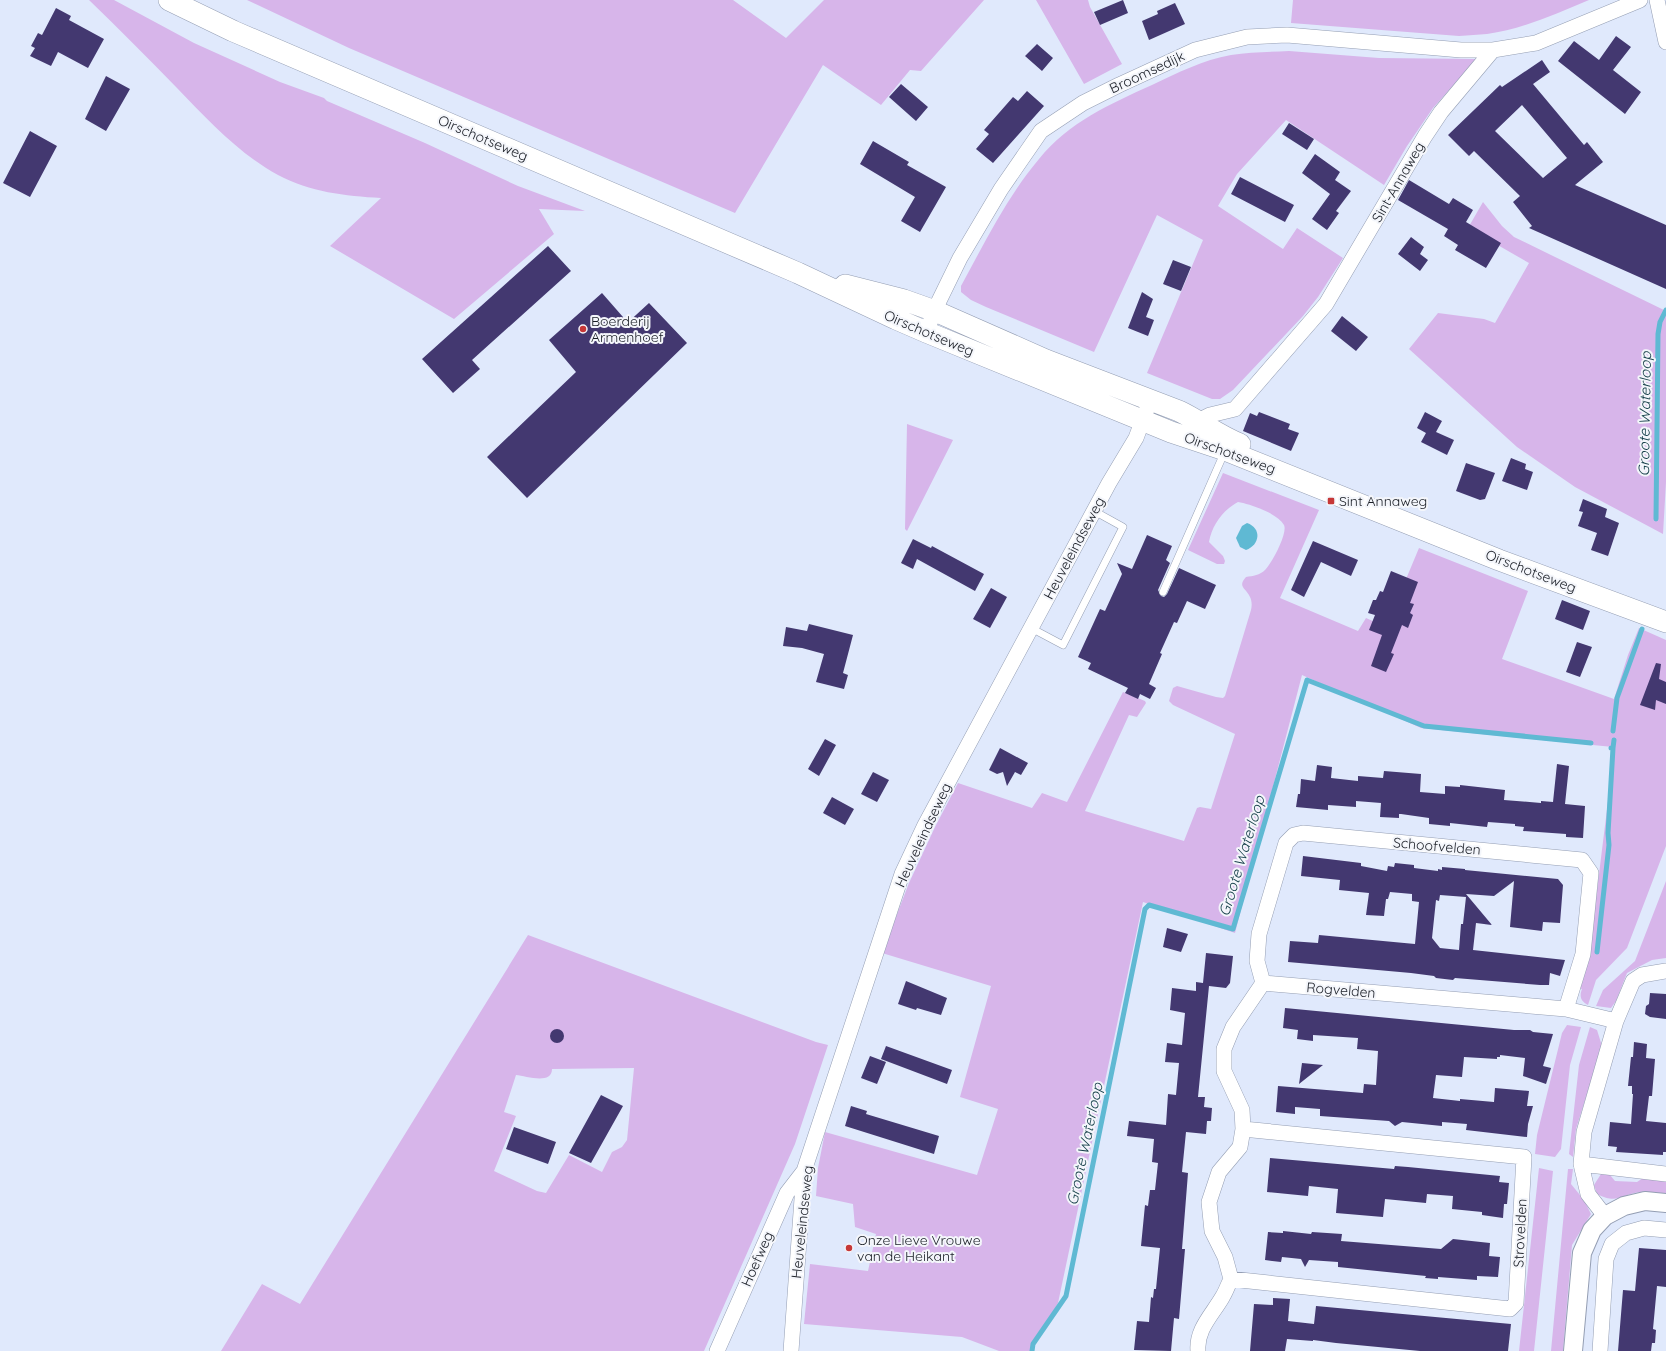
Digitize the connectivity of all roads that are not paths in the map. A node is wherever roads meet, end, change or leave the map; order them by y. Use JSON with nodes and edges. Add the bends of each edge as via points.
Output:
{"nodes":[{"id":1,"x":169,"y":0,"type":"edge"},
{"id":2,"x":1640,"y":0,"type":"edge"},
{"id":3,"x":1656,"y":0,"type":"edge"},
{"id":4,"x":1666,"y":42,"type":"edge"},
{"id":5,"x":1493,"y":50,"type":"junction"},
{"id":6,"x":798,"y":273,"type":"junction"},
{"id":7,"x":935,"y":311,"type":"junction"},
{"id":8,"x":926,"y":332,"type":"junction"},
{"id":9,"x":1150,"y":401,"type":"junction"},
{"id":10,"x":1143,"y":420,"type":"junction"},
{"id":11,"x":1198,"y":421,"type":"junction"},
{"id":12,"x":1227,"y":445,"type":"junction"},
{"id":13,"x":1094,"y":511,"type":"junction"},
{"id":14,"x":1163,"y":592,"type":"dead end"},
{"id":15,"x":1666,"y":607,"type":"edge"},
{"id":16,"x":1666,"y":622,"type":"edge"},
{"id":17,"x":1031,"y":628,"type":"junction"},
{"id":18,"x":1666,"y":971,"type":"edge"},
{"id":19,"x":1263,"y":984,"type":"junction"},
{"id":20,"x":1566,"y":1009,"type":"junction"},
{"id":21,"x":1616,"y":1021,"type":"junction"},
{"id":22,"x":1242,"y":1129,"type":"junction"},
{"id":23,"x":1581,"y":1164,"type":"junction"},
{"id":24,"x":804,"y":1171,"type":"junction"},
{"id":25,"x":1666,"y":1174,"type":"edge"},
{"id":26,"x":1666,"y":1203,"type":"edge"},
{"id":27,"x":1605,"y":1216,"type":"junction"},
{"id":28,"x":1666,"y":1230,"type":"edge"},
{"id":29,"x":1231,"y":1279,"type":"junction"},
{"id":30,"x":717,"y":1351,"type":"edge"},
{"id":31,"x":791,"y":1351,"type":"edge"},
{"id":32,"x":1198,"y":1351,"type":"edge"},
{"id":33,"x":1574,"y":1351,"type":"edge"},
{"id":34,"x":1600,"y":1351,"type":"edge"}],
"edges":[{"from":1,"to":6,"type":"main road","name":"Oirschotseweg","via":[[233,31]]},
{"from":2,"to":5,"type":"street","via":[[1536,43]]},
{"from":3,"to":4,"type":"street"},
{"from":5,"to":7,"type":"street","name":"Broomsedijk","via":[[1461,50],[1287,35],[1247,37],[1195,50],[1119,84],[1083,103],[1041,131],[963,252]]},
{"from":5,"to":11,"type":"street","name":"Sint-Annaweg","via":[[1441,112],[1425,136],[1326,304],[1235,409],[1210,415]]},
{"from":6,"to":7,"type":"main road","name":"Oirschotseweg","via":[[904,300]]},
{"from":6,"to":8,"type":"main road","name":"Oirschotseweg"},
{"from":7,"to":8,"type":"street","name":"Broomsedijk"},
{"from":7,"to":9,"type":"main road","name":"Oirschotseweg","via":[[1046,360]]},
{"from":8,"to":10,"type":"main road","name":"Oirschotseweg"},
{"from":9,"to":10,"type":"street","name":"Heuveleindseweg"},
{"from":9,"to":11,"type":"main road","name":"Oirschotseweg"},
{"from":10,"to":12,"type":"main road","name":"Oirschotseweg","via":[[1171,432]]},
{"from":10,"to":13,"type":"street","name":"Heuveleindseweg","via":[[1136,438]]},
{"from":11,"to":12,"type":"main road","name":"Oirschotseweg"},
{"from":12,"to":14,"type":"lane"},
{"from":12,"to":15,"type":"main road","name":"Oirschotseweg","via":[[1315,475]]},
{"from":12,"to":16,"type":"main road","name":"Oirschotseweg","via":[[1499,560]]},
{"from":13,"to":17,"type":"street","name":"Heuveleindseweg"},
{"from":13,"to":17,"type":"lane","via":[[1123,527],[1063,645]]},
{"from":17,"to":24,"type":"street","name":"Heuveleindseweg","via":[[924,825],[902,874]]},
{"from":18,"to":21,"type":"street","via":[[1642,975],[1633,981]]},
{"from":19,"to":20,"type":"street","name":"Rogvelden"},
{"from":19,"to":20,"type":"street","name":"Schoofvelden","via":[[1257,961],[1259,934],[1286,843],[1294,835],[1303,834],[1582,860],[1591,872],[1583,954]]},
{"from":19,"to":22,"type":"street","via":[[1233,1027],[1224,1049],[1224,1071],[1242,1110]]},
{"from":20,"to":21,"type":"street","name":"Rogvelden"},
{"from":21,"to":23,"type":"street","via":[[1584,1132]]},
{"from":22,"to":29,"type":"street","via":[[1240,1146],[1219,1172],[1210,1202],[1212,1231],[1225,1257]]},
{"from":22,"to":29,"type":"street","name":"Strovelden","via":[[1524,1157],[1516,1303],[1510,1309]]},
{"from":23,"to":25,"type":"street"},
{"from":23,"to":27,"type":"street","via":[[1588,1194]]},
{"from":24,"to":30,"type":"street","name":"Hoefweg","via":[[787,1193]]},
{"from":24,"to":31,"type":"street","name":"Heuveleindseweg"},
{"from":26,"to":27,"type":"street","via":[[1645,1201],[1624,1206]]},
{"from":27,"to":33,"type":"street","via":[[1592,1230],[1582,1253]]},
{"from":28,"to":34,"type":"street","via":[[1644,1228],[1626,1233],[1612,1244],[1606,1259]]},
{"from":29,"to":32,"type":"street","via":[[1223,1297],[1206,1321],[1198,1343]]}]}
